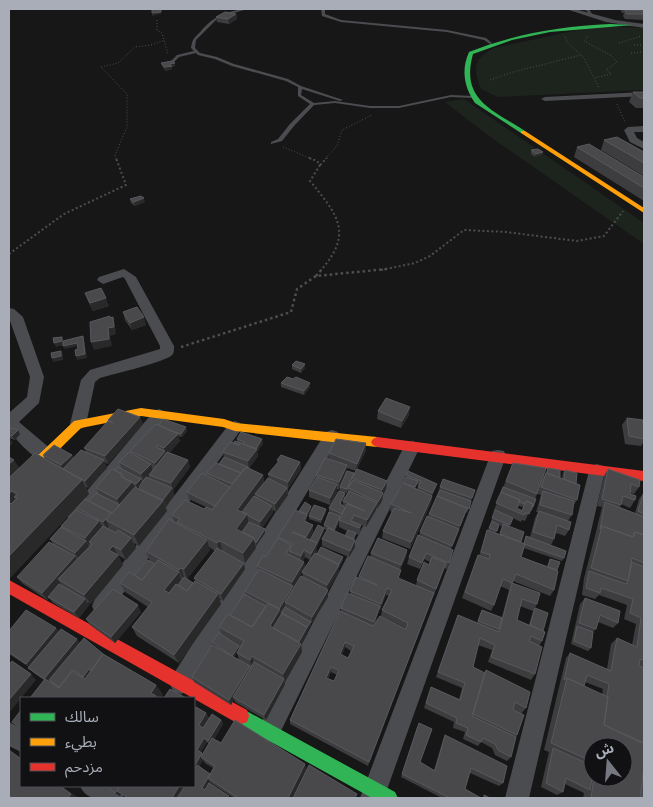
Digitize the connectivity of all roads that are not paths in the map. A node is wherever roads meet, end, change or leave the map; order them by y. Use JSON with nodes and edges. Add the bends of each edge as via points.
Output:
{"nodes":[{"id":1,"x":245,"y":9,"type":"edge"},
{"id":2,"x":323,"y":9,"type":"edge"},
{"id":3,"x":569,"y":9,"type":"edge"},
{"id":4,"x":583,"y":11,"type":"edge"},
{"id":5,"x":632,"y":25,"type":"junction"},
{"id":6,"x":644,"y":26,"type":"edge"},
{"id":7,"x":575,"y":27,"type":"junction"},
{"id":8,"x":490,"y":43,"type":"junction"},
{"id":9,"x":195,"y":52,"type":"junction"},
{"id":10,"x":173,"y":61,"type":"edge"},
{"id":11,"x":300,"y":87,"type":"junction"},
{"id":12,"x":644,"y":94,"type":"edge"},
{"id":13,"x":473,"y":97,"type":"junction"},
{"id":14,"x":545,"y":99,"type":"dead end"},
{"id":15,"x":348,"y":102,"type":"junction"},
{"id":16,"x":313,"y":104,"type":"junction"},
{"id":17,"x":644,"y":130,"type":"edge"},
{"id":18,"x":644,"y":139,"type":"edge"},
{"id":19,"x":633,"y":140,"type":"junction"},
{"id":20,"x":273,"y":142,"type":"dead end"},
{"id":21,"x":644,"y":146,"type":"edge"},
{"id":22,"x":644,"y":210,"type":"edge"},
{"id":23,"x":103,"y":280,"type":"dead end"},
{"id":24,"x":9,"y":312,"type":"edge"},
{"id":25,"x":160,"y":415,"type":"junction"},
{"id":26,"x":9,"y":422,"type":"edge"},
{"id":27,"x":78,"y":424,"type":"junction"},
{"id":28,"x":235,"y":426,"type":"junction"},
{"id":29,"x":332,"y":436,"type":"junction"},
{"id":30,"x":412,"y":446,"type":"junction"},
{"id":31,"x":46,"y":455,"type":"junction"},
{"id":32,"x":498,"y":456,"type":"junction"},
{"id":33,"x":597,"y":471,"type":"junction"},
{"id":34,"x":644,"y":476,"type":"edge"},
{"id":35,"x":9,"y":492,"type":"edge"},
{"id":36,"x":65,"y":530,"type":"edge"},
{"id":37,"x":27,"y":575,"type":"edge"},
{"id":38,"x":12,"y":589,"type":"edge"},
{"id":39,"x":84,"y":629,"type":"junction"},
{"id":40,"x":180,"y":682,"type":"junction"},
{"id":41,"x":269,"y":732,"type":"junction"},
{"id":42,"x":9,"y":733,"type":"edge"},
{"id":43,"x":20,"y":740,"type":"edge"},
{"id":44,"x":644,"y":774,"type":"edge"},
{"id":45,"x":94,"y":787,"type":"edge"},
{"id":46,"x":378,"y":796,"type":"edge"},
{"id":47,"x":112,"y":798,"type":"edge"},
{"id":48,"x":517,"y":798,"type":"edge"},
{"id":49,"x":642,"y":798,"type":"edge"}],
"edges":[{"from":1,"to":9,"type":"lane","via":[[210,22],[194,40]]},
{"from":2,"to":8,"type":"lane","via":[[323,15],[341,21],[447,31],[485,39]]},
{"from":3,"to":4,"type":"street"},
{"from":4,"to":5,"type":"street"},
{"from":4,"to":7,"type":"street"},
{"from":5,"to":6,"type":"street"},
{"from":5,"to":7,"type":"street"},
{"from":7,"to":8,"type":"street"},
{"from":8,"to":13,"type":"street","via":[[470,53],[466,75]]},
{"from":9,"to":10,"type":"lane","via":[[178,56]]},
{"from":9,"to":11,"type":"lane"},
{"from":11,"to":15,"type":"lane"},
{"from":11,"to":16,"type":"lane","via":[[299,95]]},
{"from":12,"to":14,"type":"street"},
{"from":13,"to":15,"type":"lane","via":[[451,96],[399,107],[370,107]]},
{"from":13,"to":22,"type":"street"},
{"from":15,"to":16,"type":"lane"},
{"from":16,"to":20,"type":"lane","via":[[280,140]]},
{"from":17,"to":19,"type":"street","via":[[628,130]]},
{"from":18,"to":19,"type":"street"},
{"from":19,"to":21,"type":"street"},
{"from":23,"to":27,"type":"street","via":[[124,273],[130,277],[168,352],[95,374],[88,380]]},
{"from":24,"to":26,"type":"street","via":[[16,317],[37,376],[34,399]]},
{"from":25,"to":27,"type":"street","via":[[140,412]]},
{"from":25,"to":28,"type":"street"},
{"from":25,"to":36,"type":"street"},
{"from":26,"to":31,"type":"street"},
{"from":27,"to":31,"type":"street"},
{"from":28,"to":29,"type":"street"},
{"from":28,"to":39,"type":"street"},
{"from":29,"to":30,"type":"street"},
{"from":29,"to":40,"type":"street"},
{"from":30,"to":32,"type":"street"},
{"from":30,"to":41,"type":"street"},
{"from":31,"to":35,"type":"street"},
{"from":32,"to":33,"type":"street"},
{"from":32,"to":46,"type":"street"},
{"from":33,"to":34,"type":"street"},
{"from":33,"to":48,"type":"street"},
{"from":37,"to":38,"type":"street"},
{"from":38,"to":39,"type":"street"},
{"from":39,"to":40,"type":"street"},
{"from":40,"to":41,"type":"street"},
{"from":41,"to":46,"type":"street"},
{"from":42,"to":43,"type":"street"},
{"from":44,"to":49,"type":"street"},
{"from":45,"to":47,"type":"street"}]}
